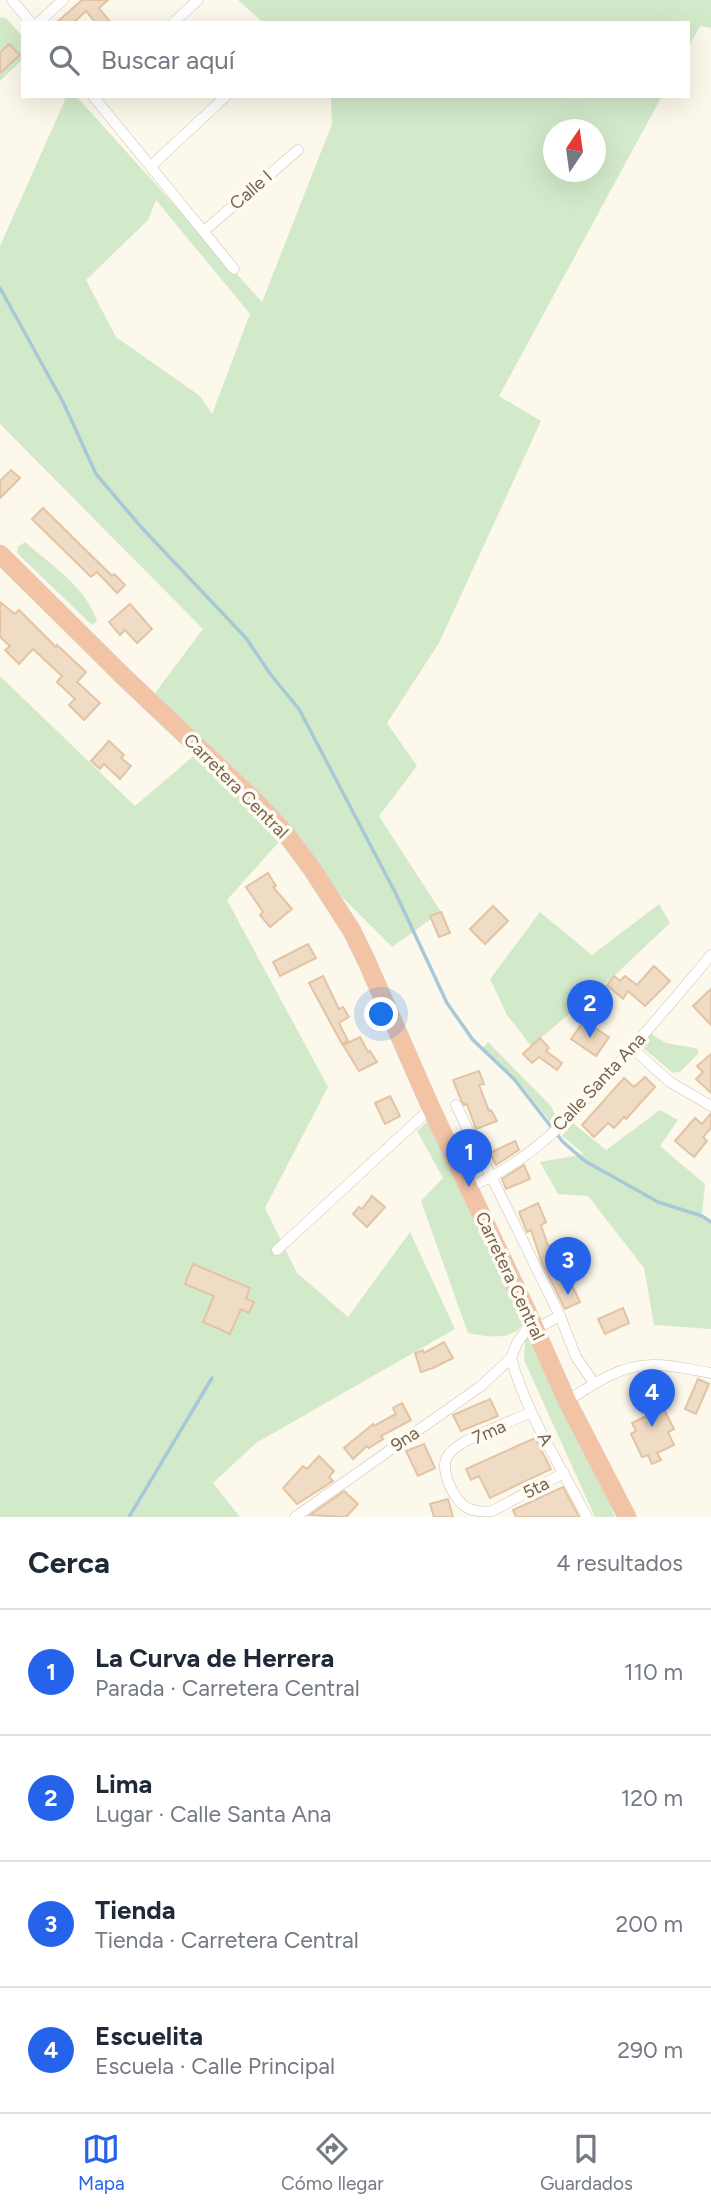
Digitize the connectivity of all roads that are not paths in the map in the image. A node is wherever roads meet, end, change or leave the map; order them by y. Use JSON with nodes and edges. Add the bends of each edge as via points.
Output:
{"nodes":[{"id":1,"x":12,"y":0,"type":"edge"},
{"id":2,"x":63,"y":0,"type":"edge"},
{"id":3,"x":198,"y":0,"type":"edge"},
{"id":4,"x":29,"y":21,"type":"edge"},
{"id":5,"x":40,"y":21,"type":"edge"},
{"id":6,"x":175,"y":21,"type":"edge"},
{"id":7,"x":95,"y":98,"type":"edge"},
{"id":8,"x":224,"y":98,"type":"edge"},
{"id":9,"x":298,"y":150,"type":"dead end"},
{"id":10,"x":151,"y":166,"type":"junction"},
{"id":11,"x":204,"y":231,"type":"junction"},
{"id":12,"x":234,"y":269,"type":"dead end"},
{"id":13,"x":0,"y":554,"type":"edge"},
{"id":14,"x":711,"y":955,"type":"edge"},
{"id":15,"x":632,"y":1048,"type":"junction"},
{"id":16,"x":456,"y":1105,"type":"dead end"},
{"id":17,"x":711,"y":1105,"type":"edge"},
{"id":18,"x":431,"y":1108,"type":"junction"},
{"id":19,"x":491,"y":1178,"type":"junction"},
{"id":20,"x":469,"y":1187,"type":"junction"},
{"id":21,"x":277,"y":1250,"type":"dead end"},
{"id":22,"x":560,"y":1317,"type":"junction"},
{"id":23,"x":534,"y":1326,"type":"junction"},
{"id":24,"x":511,"y":1357,"type":"junction"},
{"id":25,"x":711,"y":1373,"type":"edge"},
{"id":26,"x":593,"y":1384,"type":"junction"},
{"id":27,"x":567,"y":1401,"type":"junction"},
{"id":28,"x":531,"y":1412,"type":"junction"},
{"id":29,"x":564,"y":1473,"type":"junction"},
{"id":30,"x":469,"y":1510,"type":"joint"},
{"id":31,"x":295,"y":1517,"type":"edge"},
{"id":32,"x":587,"y":1517,"type":"edge"},
{"id":33,"x":627,"y":1517,"type":"edge"}],
"edges":[{"from":1,"to":4,"type":"street"},
{"from":2,"to":5,"type":"street"},
{"from":3,"to":6,"type":"street"},
{"from":7,"to":10,"type":"street"},
{"from":8,"to":10,"type":"street"},
{"from":9,"to":11,"type":"street","name":"Calle I"},
{"from":10,"to":11,"type":"street"},
{"from":11,"to":12,"type":"street"},
{"from":13,"to":18,"type":"highway","name":"Carretera Central","via":[[286,834],[352,931]]},
{"from":14,"to":15,"type":"street","name":"Calle Santa Ana"},
{"from":15,"to":17,"type":"street","via":[[670,1082]]},
{"from":15,"to":19,"type":"street","name":"Calle Santa Ana","via":[[564,1123]]},
{"from":16,"to":19,"type":"street"},
{"from":18,"to":20,"type":"highway","name":"Carretera Central"},
{"from":18,"to":21,"type":"street"},
{"from":19,"to":20,"type":"street","name":"Calle Santa Ana"},
{"from":19,"to":22,"type":"street"},
{"from":20,"to":23,"type":"highway","name":"Carretera Central"},
{"from":22,"to":23,"type":"street"},
{"from":22,"to":26,"type":"street"},
{"from":23,"to":24,"type":"street","name":"9na","via":[[517,1343]]},
{"from":23,"to":27,"type":"highway","name":"Carretera Central"},
{"from":24,"to":28,"type":"street","name":"A"},
{"from":24,"to":31,"type":"street","name":"9na","via":[[481,1386]]},
{"from":25,"to":26,"type":"street","via":[[650,1365]]},
{"from":26,"to":27,"type":"street"},
{"from":27,"to":33,"type":"highway","name":"Carretera Central"},
{"from":28,"to":29,"type":"street","name":"A"},
{"from":28,"to":30,"type":"street","name":"7ma","via":[[448,1454],[447,1476],[453,1492]]},
{"from":29,"to":30,"type":"street","name":"5ta","via":[[492,1511]]},
{"from":29,"to":32,"type":"street","name":"A"}]}
